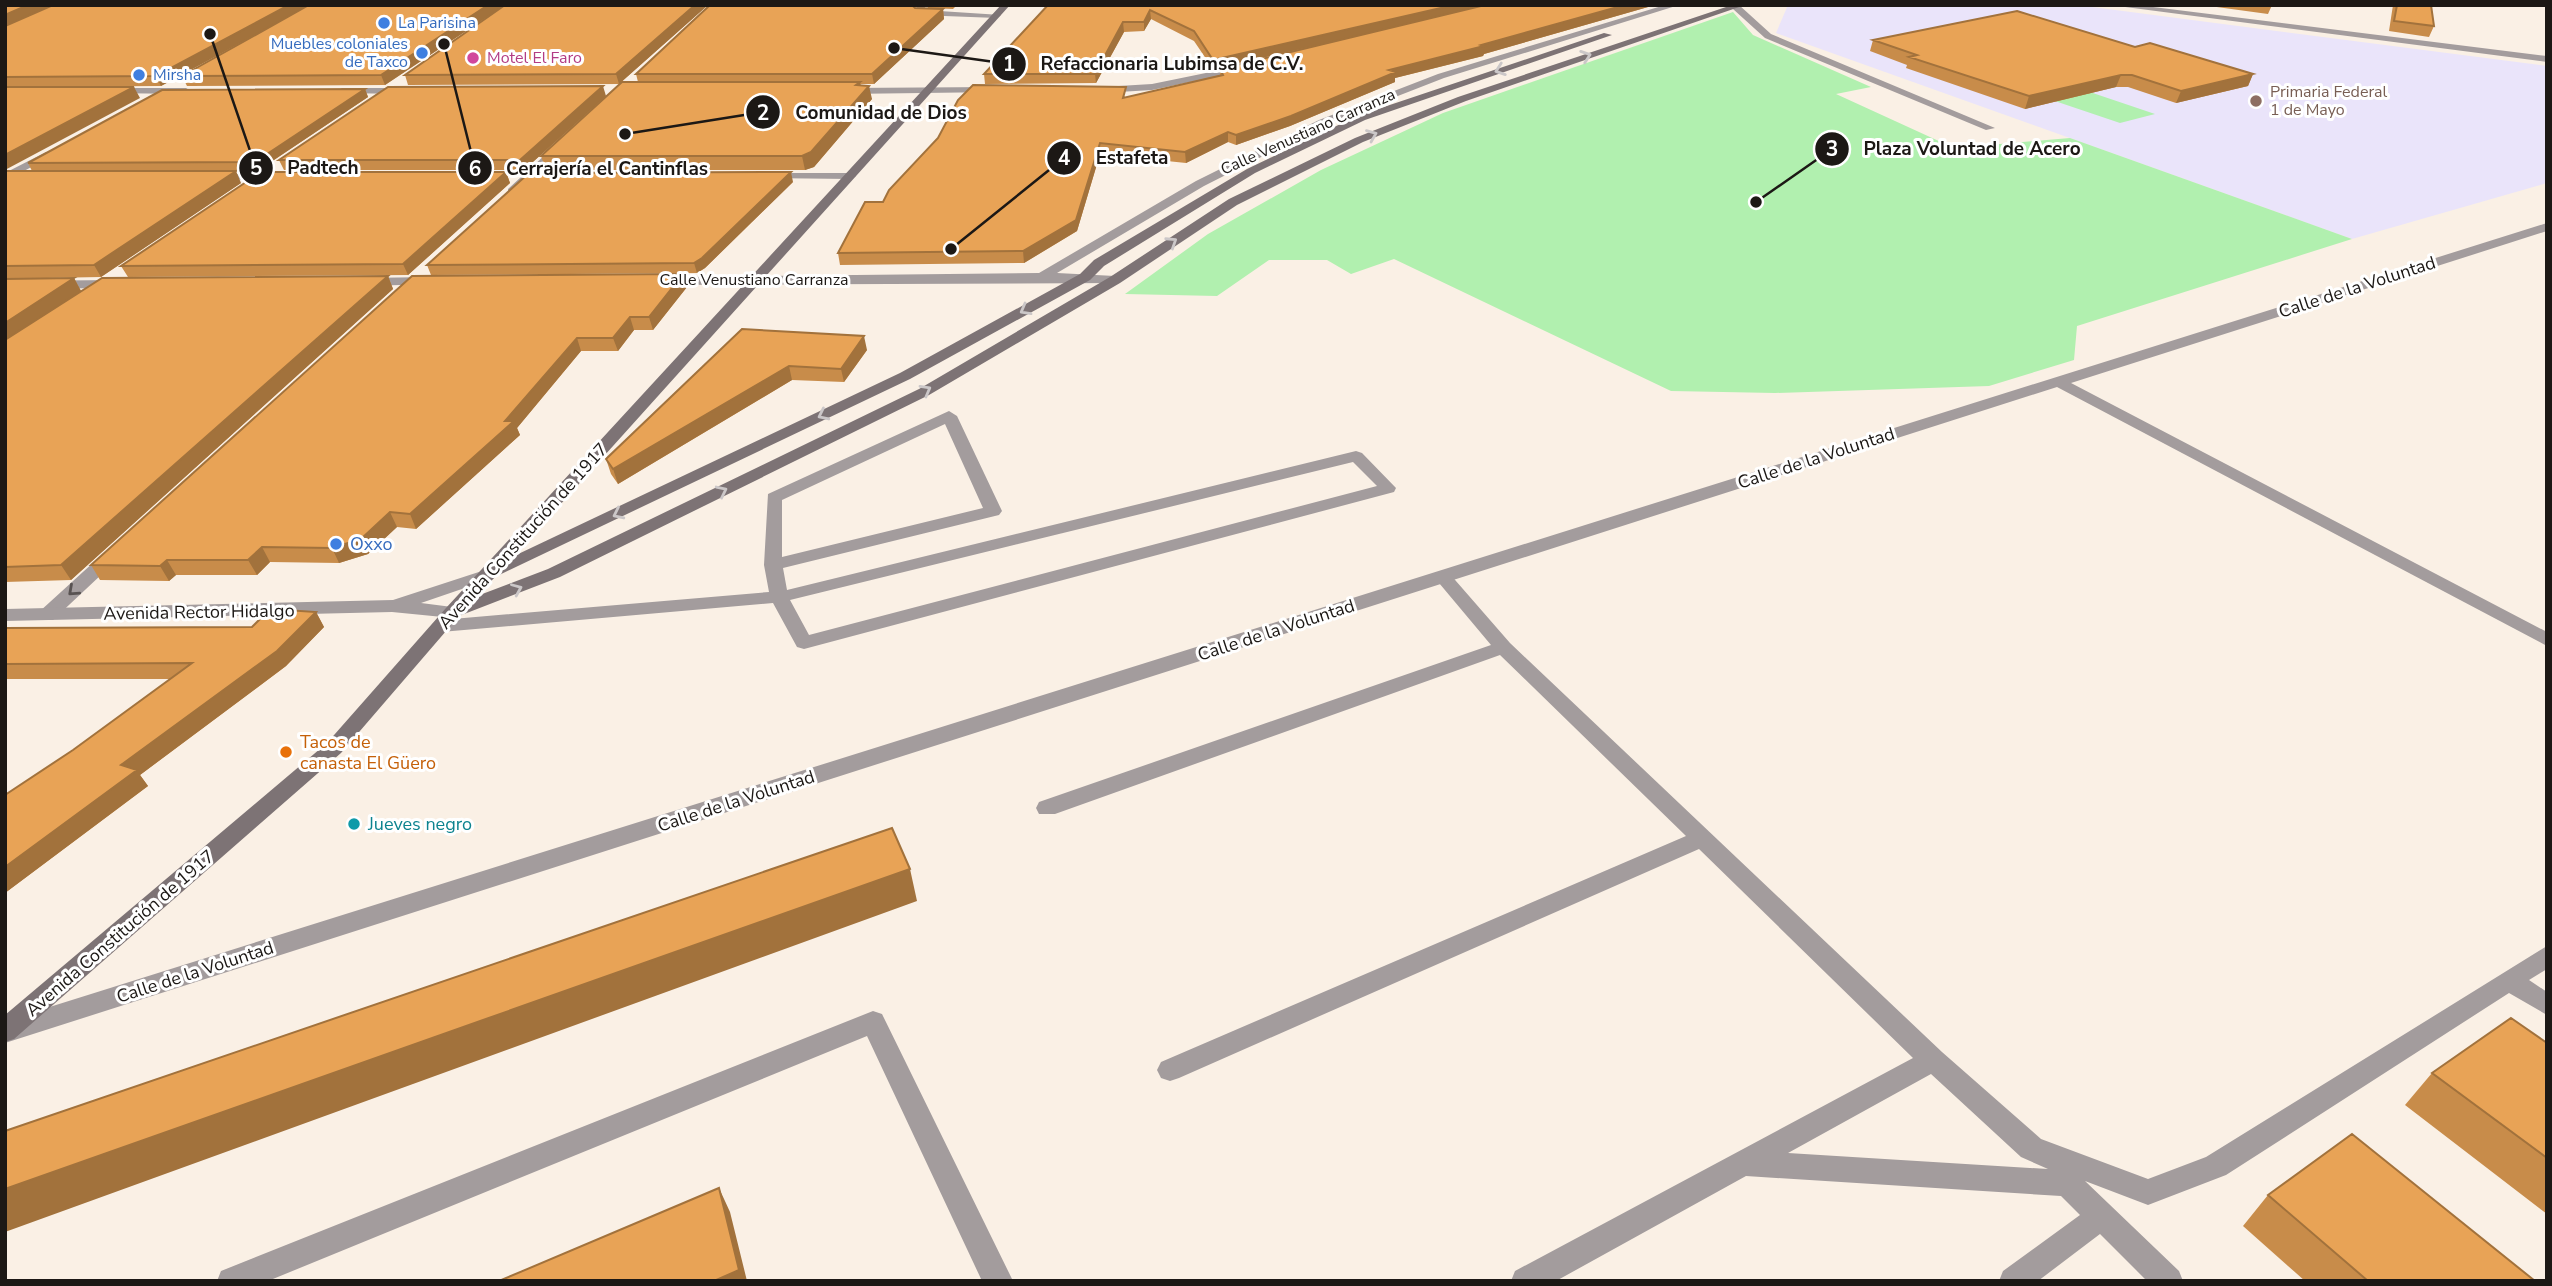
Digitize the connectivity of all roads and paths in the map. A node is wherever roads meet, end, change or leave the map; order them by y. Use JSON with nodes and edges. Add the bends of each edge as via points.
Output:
{"nodes":[{"id":1,"x":922,"y":5,"type":"edge"},
{"id":2,"x":1675,"y":5,"type":"edge"},
{"id":3,"x":1705,"y":5,"type":"edge"},
{"id":4,"x":2114,"y":5,"type":"edge"},
{"id":5,"x":2140,"y":5,"type":"edge"},
{"id":6,"x":1735,"y":6,"type":"edge"},
{"id":7,"x":1001,"y":10,"type":"edge"},
{"id":8,"x":2547,"y":57,"type":"edge"},
{"id":9,"x":1256,"y":66,"type":"edge"},
{"id":10,"x":412,"y":75,"type":"edge"},
{"id":11,"x":189,"y":78,"type":"edge"},
{"id":12,"x":390,"y":90,"type":"junction"},
{"id":13,"x":929,"y":90,"type":"junction"},
{"id":14,"x":1008,"y":90,"type":"edge"},
{"id":15,"x":1088,"y":90,"type":"edge"},
{"id":16,"x":99,"y":91,"type":"edge"},
{"id":17,"x":165,"y":91,"type":"junction"},
{"id":18,"x":205,"y":91,"type":"edge"},
{"id":19,"x":324,"y":91,"type":"edge"},
{"id":20,"x":417,"y":91,"type":"edge"},
{"id":21,"x":835,"y":91,"type":"edge"},
{"id":22,"x":141,"y":104,"type":"edge"},
{"id":23,"x":369,"y":105,"type":"edge"},
{"id":24,"x":1990,"y":128,"type":"dead end"},
{"id":25,"x":569,"y":139,"type":"edge"},
{"id":26,"x":56,"y":151,"type":"edge"},
{"id":27,"x":284,"y":163,"type":"edge"},
{"id":28,"x":502,"y":176,"type":"edge"},
{"id":29,"x":529,"y":176,"type":"junction"},
{"id":30,"x":543,"y":176,"type":"edge"},
{"id":31,"x":752,"y":176,"type":"edge"},
{"id":32,"x":850,"y":176,"type":"junction"},
{"id":33,"x":34,"y":177,"type":"edge"},
{"id":34,"x":195,"y":177,"type":"edge"},
{"id":35,"x":262,"y":177,"type":"junction"},
{"id":36,"x":289,"y":177,"type":"edge"},
{"id":37,"x":6,"y":178,"type":"edge"},
{"id":38,"x":240,"y":192,"type":"edge"},
{"id":39,"x":500,"y":202,"type":"edge"},
{"id":40,"x":2547,"y":227,"type":"edge"},
{"id":41,"x":128,"y":269,"type":"edge"},
{"id":42,"x":418,"y":277,"type":"junction"},
{"id":43,"x":1084,"y":277,"type":"junction"},
{"id":44,"x":1041,"y":278,"type":"junction"},
{"id":45,"x":1115,"y":280,"type":"junction"},
{"id":46,"x":440,"y":281,"type":"edge"},
{"id":47,"x":645,"y":281,"type":"edge"},
{"id":48,"x":755,"y":281,"type":"junction"},
{"id":49,"x":343,"y":282,"type":"edge"},
{"id":50,"x":106,"y":284,"type":"junction"},
{"id":51,"x":134,"y":284,"type":"edge"},
{"id":52,"x":5,"y":285,"type":"edge"},
{"id":53,"x":83,"y":299,"type":"edge"},
{"id":54,"x":393,"y":300,"type":"edge"},
{"id":55,"x":2058,"y":382,"type":"junction"},
{"id":56,"x":128,"y":541,"type":"edge"},
{"id":57,"x":773,"y":565,"type":"junction"},
{"id":58,"x":488,"y":575,"type":"junction"},
{"id":59,"x":1443,"y":577,"type":"junction"},
{"id":60,"x":779,"y":597,"type":"junction"},
{"id":61,"x":393,"y":607,"type":"junction"},
{"id":62,"x":5,"y":615,"type":"edge"},
{"id":63,"x":46,"y":616,"type":"junction"},
{"id":64,"x":447,"y":619,"type":"junction"},
{"id":65,"x":2547,"y":640,"type":"edge"},
{"id":66,"x":1503,"y":647,"type":"junction"},
{"id":67,"x":1047,"y":808,"type":"dead end"},
{"id":68,"x":1702,"y":838,"type":"junction"},
{"id":69,"x":2547,"y":956,"type":"edge"},
{"id":70,"x":2509,"y":980,"type":"junction"},
{"id":71,"x":2547,"y":1005,"type":"edge"},
{"id":72,"x":5,"y":1032,"type":"edge"},
{"id":73,"x":1933,"y":1060,"type":"junction"},
{"id":74,"x":1170,"y":1070,"type":"dead end"},
{"id":75,"x":2031,"y":1148,"type":"junction"},
{"id":76,"x":1742,"y":1163,"type":"junction"},
{"id":77,"x":2067,"y":1183,"type":"junction"},
{"id":78,"x":2101,"y":1216,"type":"junction"},
{"id":79,"x":232,"y":1281,"type":"edge"},
{"id":80,"x":999,"y":1281,"type":"edge"},
{"id":81,"x":1526,"y":1281,"type":"edge"},
{"id":82,"x":2014,"y":1281,"type":"edge"},
{"id":83,"x":2168,"y":1281,"type":"edge"}],
"edges":[{"from":1,"to":7,"type":"street","via":[[918,12]]},
{"from":2,"to":44,"type":"street","name":"Calle Venustiano Carranza","via":[[1366,103],[1228,166]]},
{"from":3,"to":43,"type":"main road","one_way":true,"via":[[1361,118],[1251,171],[1099,263]]},
{"from":4,"to":8,"type":"street"},
{"from":5,"to":8,"type":"street"},
{"from":6,"to":24,"type":"street","via":[[1768,36]]},
{"from":45,"to":6,"type":"main road","one_way":true,"via":[[1233,202],[1359,140],[1462,99]]},
{"from":7,"to":13,"type":"main road","name":"Avenida Constitución de 1917"},
{"from":9,"to":15,"type":"street","via":[[1152,87]]},
{"from":10,"to":12,"type":"street"},
{"from":11,"to":17,"type":"street"},
{"from":12,"to":19,"type":"street"},
{"from":12,"to":20,"type":"street"},
{"from":12,"to":23,"type":"street"},
{"from":13,"to":14,"type":"street"},
{"from":13,"to":21,"type":"street"},
{"from":13,"to":32,"type":"main road","name":"Avenida Constitución de 1917"},
{"from":16,"to":17,"type":"street"},
{"from":17,"to":18,"type":"street"},
{"from":17,"to":22,"type":"street"},
{"from":25,"to":29,"type":"street"},
{"from":26,"to":37,"type":"street"},
{"from":27,"to":35,"type":"street"},
{"from":28,"to":29,"type":"street"},
{"from":29,"to":30,"type":"street"},
{"from":29,"to":39,"type":"street"},
{"from":31,"to":32,"type":"street"},
{"from":32,"to":48,"type":"main road","name":"Avenida Constitución de 1917"},
{"from":33,"to":37,"type":"street"},
{"from":34,"to":35,"type":"street"},
{"from":35,"to":36,"type":"street"},
{"from":35,"to":38,"type":"street"},
{"from":40,"to":55,"type":"street","name":"Calle de la Voluntad"},
{"from":41,"to":50,"type":"street"},
{"from":42,"to":46,"type":"street"},
{"from":42,"to":49,"type":"street"},
{"from":42,"to":54,"type":"street"},
{"from":43,"to":44,"type":"street","name":"Calle Venustiano Carranza"},
{"from":43,"to":45,"type":"street","name":"Calle Venustiano Carranza"},
{"from":43,"to":58,"type":"main road","one_way":true,"via":[[905,376]]},
{"from":44,"to":48,"type":"street","name":"Calle Venustiano Carranza"},
{"from":64,"to":45,"type":"main road","one_way":true,"via":[[554,573],[924,392]]},
{"from":47,"to":48,"type":"street","name":"Calle Venustiano Carranza"},
{"from":48,"to":58,"type":"main road","name":"Avenida Constitución de 1917"},
{"from":50,"to":51,"type":"street"},
{"from":50,"to":52,"type":"street"},
{"from":50,"to":53,"type":"street"},
{"from":55,"to":59,"type":"street","name":"Calle de la Voluntad"},
{"from":55,"to":65,"type":"street"},
{"from":56,"to":63,"type":"street","one_way":true},
{"from":57,"to":57,"type":"street","via":[[993,511],[949,416],[774,498]]},
{"from":57,"to":60,"type":"street"},
{"from":58,"to":61,"type":"street","name":"Avenida Rector Hidalgo"},
{"from":58,"to":64,"type":"main road","name":"Avenida Constitución de 1917"},
{"from":59,"to":66,"type":"street"},
{"from":59,"to":72,"type":"street","name":"Calle de la Voluntad"},
{"from":60,"to":60,"type":"street","via":[[1356,456],[1388,488],[804,643]]},
{"from":60,"to":64,"type":"street","name":"Avenida Rector Hidalgo"},
{"from":61,"to":63,"type":"street","name":"Avenida Rector Hidalgo"},
{"from":61,"to":64,"type":"street","name":"Avenida Rector Hidalgo"},
{"from":62,"to":63,"type":"street","name":"Avenida Rector Hidalgo"},
{"from":64,"to":72,"type":"main road","name":"Avenida Constitución de 1917","via":[[334,748]]},
{"from":66,"to":67,"type":"street"},
{"from":66,"to":68,"type":"street"},
{"from":68,"to":73,"type":"street"},
{"from":68,"to":74,"type":"street"},
{"from":69,"to":70,"type":"street"},
{"from":70,"to":71,"type":"street"},
{"from":70,"to":75,"type":"street","via":[[2216,1166],[2148,1192]]},
{"from":73,"to":75,"type":"street"},
{"from":73,"to":76,"type":"street"},
{"from":75,"to":77,"type":"street"},
{"from":76,"to":77,"type":"street"},
{"from":76,"to":81,"type":"street"},
{"from":77,"to":78,"type":"street"},
{"from":78,"to":82,"type":"street"},
{"from":78,"to":83,"type":"street"},
{"from":79,"to":80,"type":"street","via":[[873,1022]]}]}
